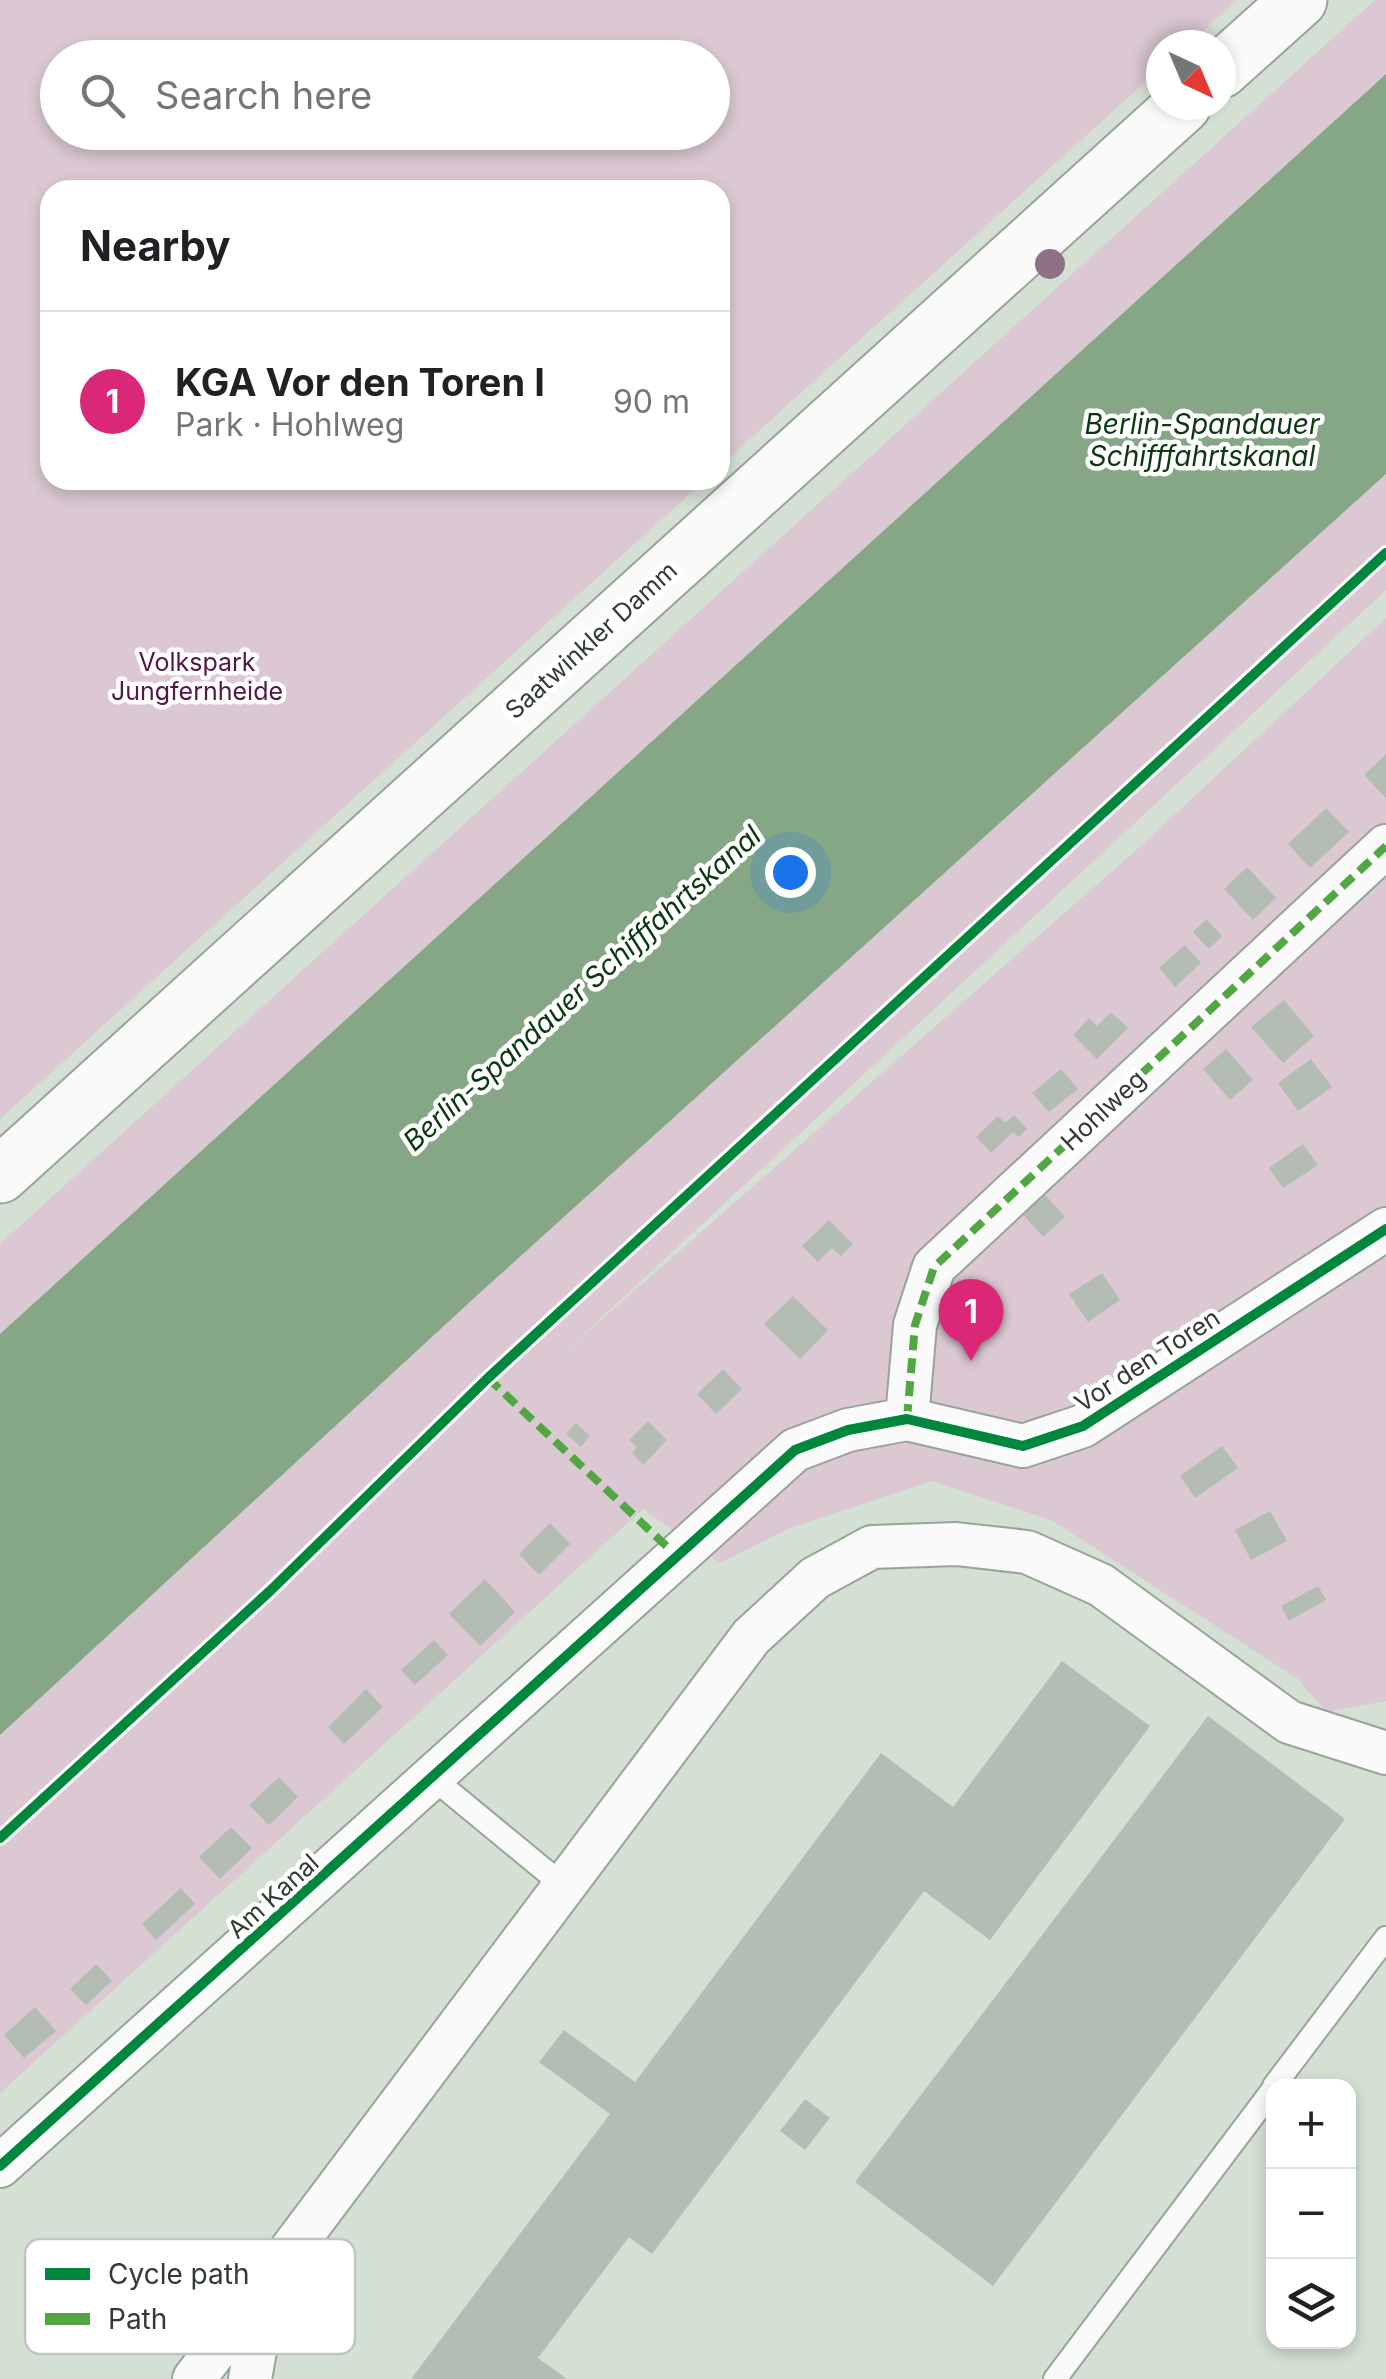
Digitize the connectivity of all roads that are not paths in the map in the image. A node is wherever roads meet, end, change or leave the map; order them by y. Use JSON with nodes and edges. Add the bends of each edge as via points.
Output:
{"nodes":[{"id":1,"x":1299,"y":0,"type":"edge"},
{"id":2,"x":1236,"y":57,"type":"edge"},
{"id":3,"x":1165,"y":120,"type":"edge"},
{"id":4,"x":1386,"y":846,"type":"edge"},
{"id":5,"x":0,"y":1175,"type":"edge"},
{"id":6,"x":1386,"y":1229,"type":"edge"},
{"id":7,"x":907,"y":1418,"type":"junction"},
{"id":8,"x":1386,"y":1753,"type":"edge"},
{"id":9,"x":434,"y":1779,"type":"junction"},
{"id":10,"x":565,"y":1887,"type":"junction"},
{"id":11,"x":1386,"y":1938,"type":"edge"},
{"id":12,"x":1280,"y":2079,"type":"edge"},
{"id":13,"x":1266,"y":2098,"type":"edge"},
{"id":14,"x":0,"y":2166,"type":"edge"},
{"id":15,"x":303,"y":2231,"type":"junction"},
{"id":16,"x":297,"y":2239,"type":"edge"},
{"id":17,"x":299,"y":2239,"type":"edge"},
{"id":18,"x":254,"y":2354,"type":"edge"},
{"id":19,"x":250,"y":2379,"type":"edge"},
{"id":20,"x":1055,"y":2379,"type":"edge"}],
"edges":[{"from":1,"to":2,"type":"main road"},
{"from":3,"to":5,"type":"main road","name":"Saatwinkler Damm"},
{"from":4,"to":7,"type":"street","name":"Hohlweg","via":[[934,1267],[915,1326]]},
{"from":6,"to":7,"type":"street","name":"Vor den Toren","via":[[1082,1426],[1023,1446]]},
{"from":7,"to":9,"type":"street","name":"Am Kanal","via":[[795,1450]]},
{"from":8,"to":10,"type":"street","via":[[1289,1722],[1101,1585],[1028,1552],[956,1544],[872,1547],[814,1578],[750,1637]]},
{"from":9,"to":10,"type":"lane"},
{"from":9,"to":14,"type":"street","name":"Am Kanal"},
{"from":10,"to":15,"type":"street"},
{"from":11,"to":12,"type":"lane"},
{"from":13,"to":20,"type":"lane"},
{"from":15,"to":16,"type":"street"},
{"from":15,"to":17,"type":"street"},
{"from":18,"to":19,"type":"street"}]}
